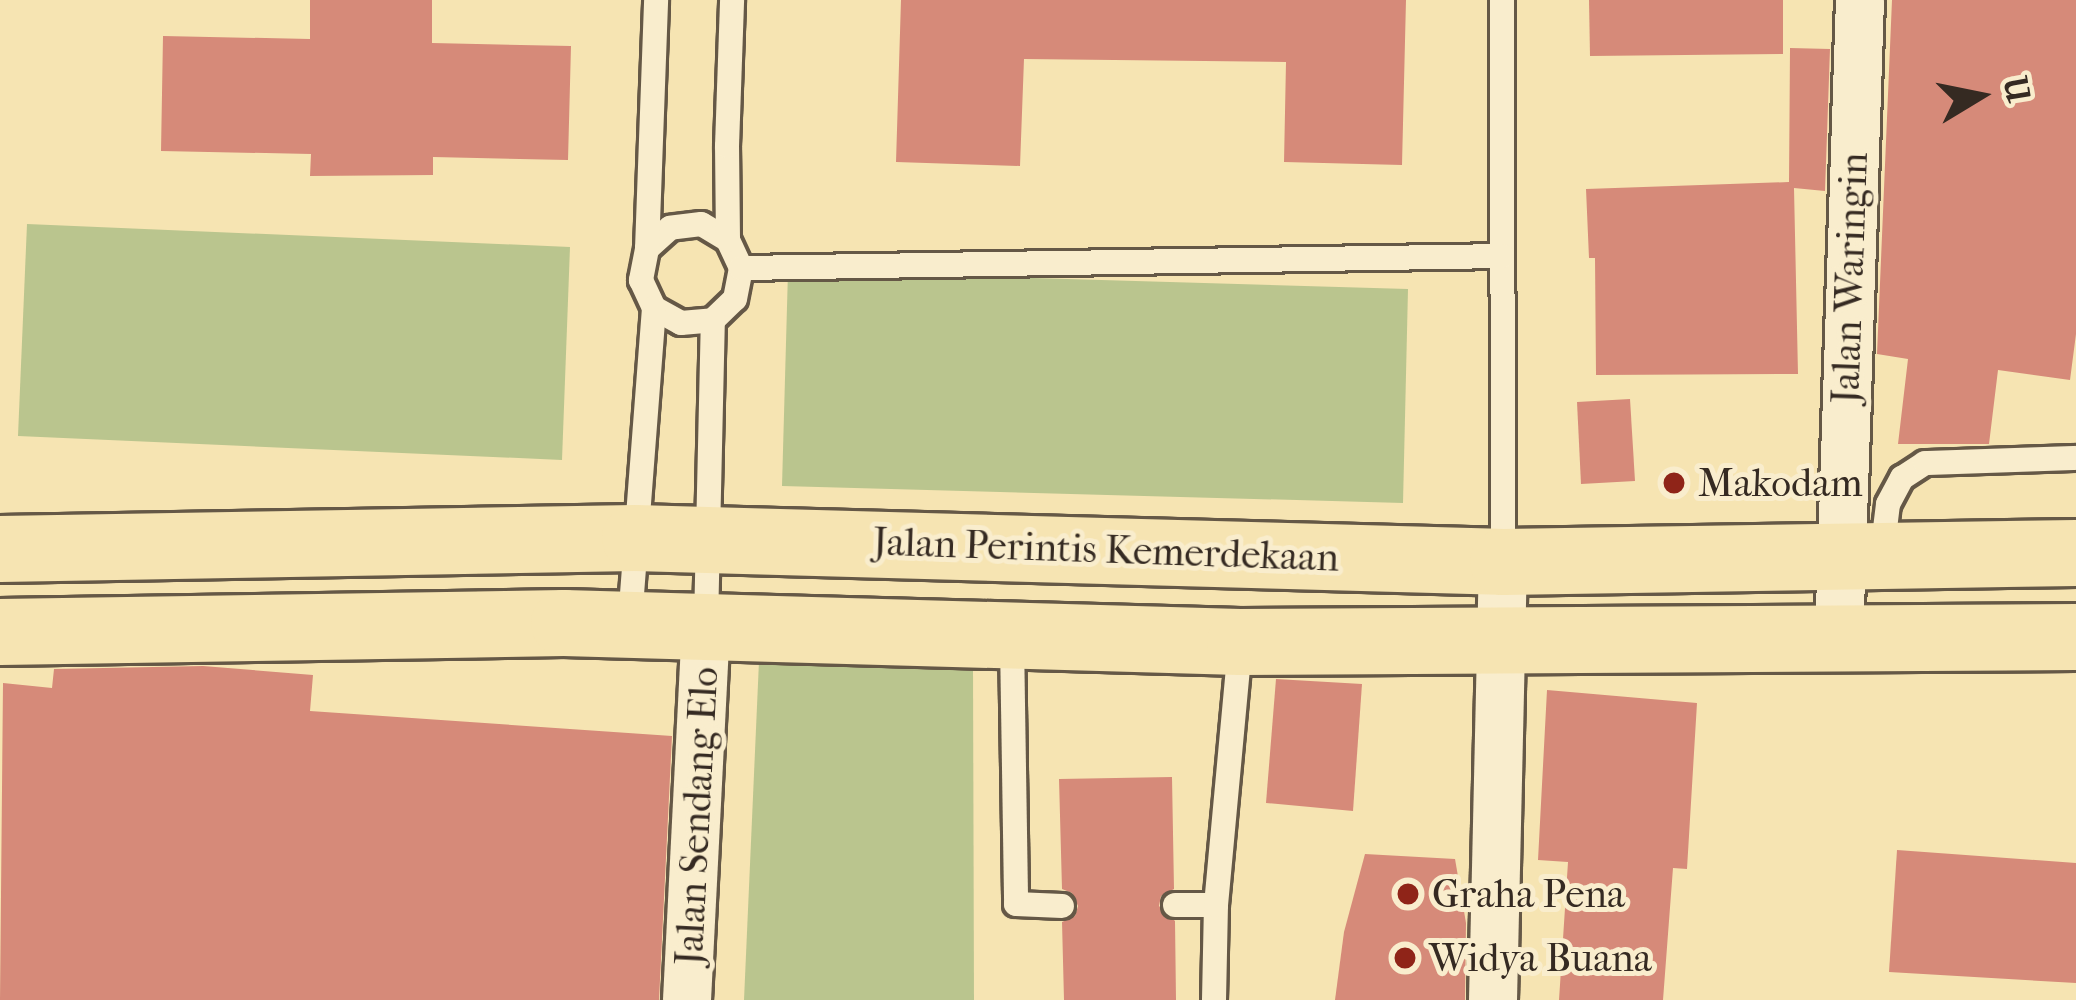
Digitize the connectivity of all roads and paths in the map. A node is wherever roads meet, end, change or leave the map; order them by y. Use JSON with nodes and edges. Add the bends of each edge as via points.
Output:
{"nodes":[{"id":1,"x":656,"y":0,"type":"edge"},
{"id":2,"x":733,"y":0,"type":"edge"},
{"id":3,"x":1502,"y":0,"type":"edge"},
{"id":4,"x":1859,"y":0,"type":"edge"},
{"id":5,"x":728,"y":240,"type":"junction"},
{"id":6,"x":647,"y":249,"type":"junction"},
{"id":7,"x":1502,"y":256,"type":"junction"},
{"id":8,"x":741,"y":268,"type":"junction"},
{"id":9,"x":654,"y":308,"type":"junction"},
{"id":10,"x":712,"y":320,"type":"junction"},
{"id":11,"x":2076,"y":458,"type":"edge"},
{"id":12,"x":635,"y":538,"type":"junction"},
{"id":13,"x":708,"y":540,"type":"junction"},
{"id":14,"x":0,"y":549,"type":"edge"},
{"id":15,"x":2076,"y":553,"type":"edge"},
{"id":16,"x":1861,"y":556,"type":"junction"},
{"id":17,"x":1503,"y":562,"type":"junction"},
{"id":18,"x":629,"y":628,"type":"junction"},
{"id":19,"x":0,"y":632,"type":"edge"},
{"id":20,"x":706,"y":632,"type":"junction"},
{"id":21,"x":2076,"y":637,"type":"edge"},
{"id":22,"x":1012,"y":638,"type":"junction"},
{"id":23,"x":1500,"y":640,"type":"junction"},
{"id":24,"x":1839,"y":640,"type":"junction"},
{"id":25,"x":1240,"y":642,"type":"junction"},
{"id":26,"x":1174,"y":904,"type":"dead end"},
{"id":27,"x":1216,"y":905,"type":"junction"},
{"id":28,"x":1062,"y":906,"type":"dead end"},
{"id":29,"x":687,"y":1000,"type":"edge"},
{"id":30,"x":1214,"y":1000,"type":"edge"},
{"id":31,"x":1493,"y":1000,"type":"edge"}],
"edges":[{"from":1,"to":6,"type":"lane"},
{"from":2,"to":5,"type":"lane"},
{"from":3,"to":7,"type":"lane"},
{"from":4,"to":16,"type":"street","name":"Jalan Waringin"},
{"from":5,"to":6,"type":"lane","via":[[701,224],[670,228]]},
{"from":5,"to":8,"type":"lane"},
{"from":6,"to":9,"type":"lane","via":[[641,280]]},
{"from":7,"to":8,"type":"lane"},
{"from":7,"to":17,"type":"lane"},
{"from":8,"to":10,"type":"lane","via":[[735,299]]},
{"from":9,"to":10,"type":"lane","via":[[681,323]]},
{"from":9,"to":12,"type":"lane"},
{"from":10,"to":13,"type":"lane"},
{"from":11,"to":16,"type":"lane","via":[[1924,464],[1902,478]]},
{"from":12,"to":13,"type":"highway","name":"Jalan Perintis Kemerdekaan"},
{"from":12,"to":14,"type":"highway","name":"Jalan Perintis Kemerdekaan"},
{"from":12,"to":18,"type":"lane"},
{"from":13,"to":17,"type":"highway","name":"Jalan Perintis Kemerdekaan"},
{"from":13,"to":20,"type":"lane"},
{"from":15,"to":16,"type":"highway","name":"Jalan Perintis Kemerdekaan"},
{"from":16,"to":17,"type":"highway","name":"Jalan Perintis Kemerdekaan"},
{"from":16,"to":24,"type":"street"},
{"from":17,"to":23,"type":"street"},
{"from":18,"to":19,"type":"highway"},
{"from":18,"to":20,"type":"highway"},
{"from":20,"to":22,"type":"highway"},
{"from":20,"to":29,"type":"street","name":"Jalan Sendang Elo"},
{"from":21,"to":24,"type":"highway"},
{"from":22,"to":25,"type":"highway"},
{"from":22,"to":28,"type":"lane","via":[[1016,904]]},
{"from":23,"to":24,"type":"highway"},
{"from":23,"to":25,"type":"highway"},
{"from":23,"to":31,"type":"street"},
{"from":25,"to":27,"type":"lane"},
{"from":26,"to":27,"type":"lane"},
{"from":27,"to":30,"type":"lane"}]}
